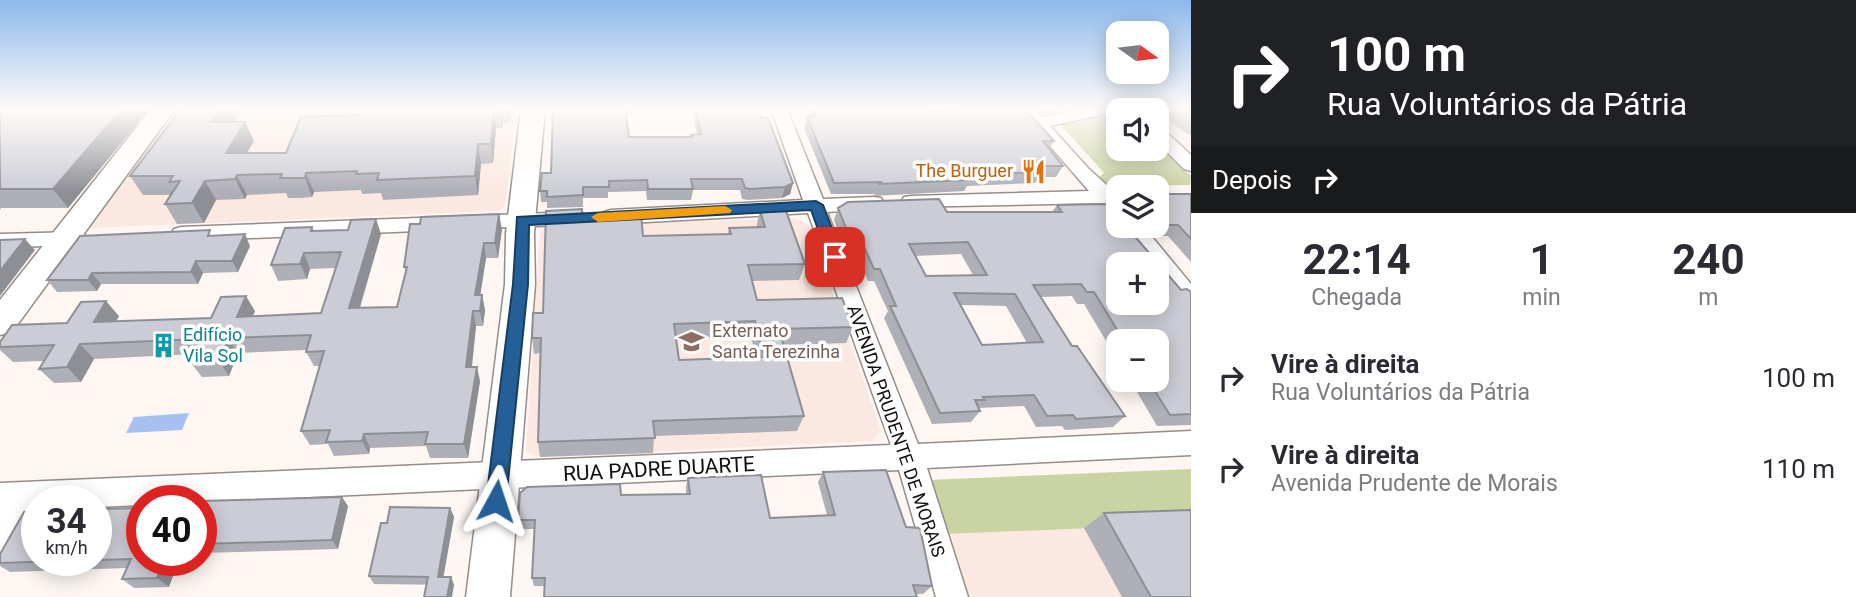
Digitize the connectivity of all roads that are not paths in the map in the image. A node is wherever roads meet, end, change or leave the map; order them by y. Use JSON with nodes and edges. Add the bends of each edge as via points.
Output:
{"nodes":[{"id":1,"x":142,"y":137,"type":"edge"},
{"id":2,"x":530,"y":137,"type":"edge"},
{"id":3,"x":790,"y":137,"type":"edge"},
{"id":4,"x":1050,"y":137,"type":"edge"},
{"id":5,"x":1169,"y":145,"type":"edge"},
{"id":6,"x":1191,"y":165,"type":"edge"},
{"id":7,"x":1106,"y":193,"type":"edge"},
{"id":8,"x":1106,"y":200,"type":"edge"},
{"id":9,"x":816,"y":205,"type":"junction"},
{"id":10,"x":522,"y":221,"type":"junction"},
{"id":11,"x":162,"y":235,"type":"edge"},
{"id":12,"x":100,"y":238,"type":"edge"},
{"id":13,"x":1142,"y":238,"type":"edge"},
{"id":14,"x":64,"y":239,"type":"junction"},
{"id":15,"x":0,"y":241,"type":"edge"},
{"id":16,"x":1191,"y":300,"type":"edge"},
{"id":17,"x":0,"y":323,"type":"edge"},
{"id":18,"x":1191,"y":443,"type":"edge"},
{"id":19,"x":909,"y":457,"type":"junction"},
{"id":20,"x":498,"y":477,"type":"junction"},
{"id":21,"x":13,"y":497,"type":"edge"},
{"id":22,"x":0,"y":540,"type":"edge"},
{"id":23,"x":488,"y":597,"type":"edge"},
{"id":24,"x":952,"y":597,"type":"edge"}],
"edges":[{"from":1,"to":14,"type":"street"},
{"from":2,"to":10,"type":"street"},
{"from":3,"to":9,"type":"street","name":"AVENIDA PRUDENTE DE MORAIS"},
{"from":4,"to":7,"type":"street"},
{"from":5,"to":6,"type":"street"},
{"from":8,"to":9,"type":"street"},
{"from":9,"to":10,"type":"street"},
{"from":9,"to":19,"type":"street","name":"AVENIDA PRUDENTE DE MORAIS"},
{"from":10,"to":11,"type":"street"},
{"from":10,"to":20,"type":"street","via":[[520,284]]},
{"from":12,"to":14,"type":"street"},
{"from":13,"to":16,"type":"street"},
{"from":14,"to":15,"type":"street"},
{"from":14,"to":17,"type":"street"},
{"from":18,"to":19,"type":"street","name":"RUA PADRE DUARTE"},
{"from":19,"to":20,"type":"street","name":"RUA PADRE DUARTE"},
{"from":19,"to":24,"type":"street","name":"AVENIDA PRUDENTE DE MORAIS"},
{"from":20,"to":21,"type":"street","name":"RUA PADRE DUARTE"},
{"from":20,"to":23,"type":"street"},
{"from":21,"to":22,"type":"street"}]}
